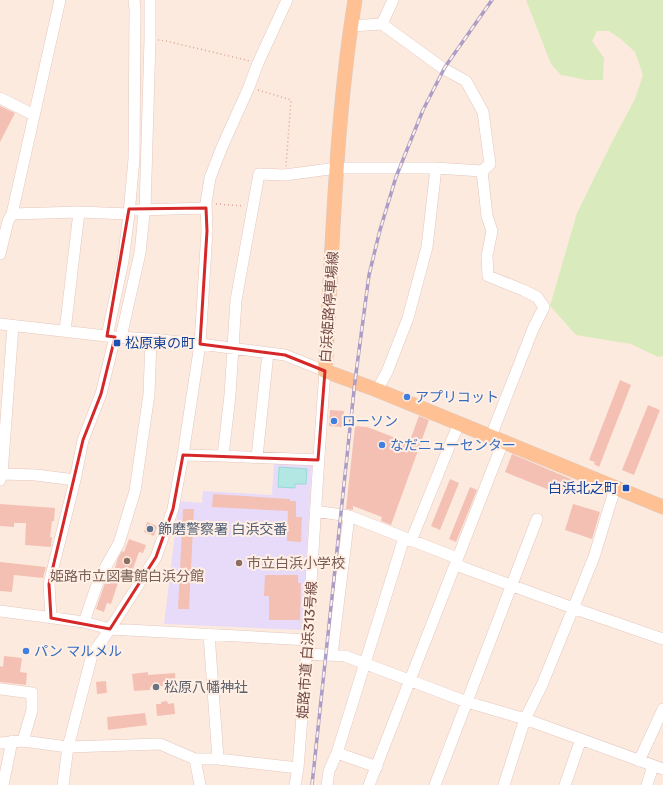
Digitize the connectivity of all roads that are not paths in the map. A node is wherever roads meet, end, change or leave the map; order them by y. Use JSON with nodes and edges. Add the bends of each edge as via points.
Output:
{"nodes":[{"id":1,"x":60,"y":0,"type":"edge"},
{"id":2,"x":134,"y":0,"type":"edge"},
{"id":3,"x":150,"y":0,"type":"edge"},
{"id":4,"x":287,"y":0,"type":"edge"},
{"id":5,"x":356,"y":0,"type":"edge"},
{"id":6,"x":393,"y":0,"type":"edge"},
{"id":7,"x":382,"y":24,"type":"junction"},
{"id":8,"x":351,"y":26,"type":"junction"},
{"id":9,"x":135,"y":39,"type":"junction"},
{"id":10,"x":150,"y":39,"type":"junction"},
{"id":11,"x":0,"y":98,"type":"edge"},
{"id":12,"x":34,"y":115,"type":"junction"},
{"id":13,"x":338,"y":168,"type":"junction"},
{"id":14,"x":436,"y":168,"type":"junction"},
{"id":15,"x":482,"y":171,"type":"junction"},
{"id":16,"x":206,"y":206,"type":"junction"},
{"id":17,"x":145,"y":210,"type":"junction"},
{"id":18,"x":79,"y":212,"type":"junction"},
{"id":19,"x":129,"y":212,"type":"junction"},
{"id":20,"x":7,"y":218,"type":"edge"},
{"id":21,"x":0,"y":254,"type":"edge"},
{"id":22,"x":0,"y":324,"type":"edge"},
{"id":23,"x":13,"y":326,"type":"junction"},
{"id":24,"x":65,"y":331,"type":"junction"},
{"id":25,"x":114,"y":337,"type":"junction"},
{"id":26,"x":151,"y":339,"type":"junction"},
{"id":27,"x":200,"y":344,"type":"junction"},
{"id":28,"x":232,"y":348,"type":"junction"},
{"id":29,"x":268,"y":353,"type":"junction"},
{"id":30,"x":325,"y":370,"type":"junction"},
{"id":31,"x":378,"y":390,"type":"junction"},
{"id":32,"x":459,"y":424,"type":"junction"},
{"id":33,"x":497,"y":439,"type":"junction"},
{"id":34,"x":183,"y":455,"type":"junction"},
{"id":35,"x":223,"y":456,"type":"junction"},
{"id":36,"x":257,"y":457,"type":"junction"},
{"id":37,"x":318,"y":460,"type":"junction"},
{"id":38,"x":1,"y":477,"type":"edge"},
{"id":39,"x":75,"y":480,"type":"junction"},
{"id":40,"x":615,"y":488,"type":"junction"},
{"id":41,"x":663,"y":507,"type":"edge"},
{"id":42,"x":315,"y":512,"type":"junction"},
{"id":43,"x":349,"y":516,"type":"junction"},
{"id":44,"x":537,"y":519,"type":"dead end"},
{"id":45,"x":408,"y":540,"type":"junction"},
{"id":46,"x":456,"y":561,"type":"junction"},
{"id":47,"x":512,"y":585,"type":"junction"},
{"id":48,"x":573,"y":608,"type":"junction"},
{"id":49,"x":0,"y":610,"type":"edge"},
{"id":50,"x":51,"y":618,"type":"junction"},
{"id":51,"x":84,"y":622,"type":"junction"},
{"id":52,"x":110,"y":629,"type":"junction"},
{"id":53,"x":209,"y":634,"type":"junction"},
{"id":54,"x":663,"y":639,"type":"edge"},
{"id":55,"x":308,"y":640,"type":"junction"},
{"id":56,"x":307,"y":654,"type":"junction"},
{"id":57,"x":332,"y":655,"type":"junction"},
{"id":58,"x":364,"y":663,"type":"junction"},
{"id":59,"x":410,"y":680,"type":"junction"},
{"id":60,"x":0,"y":688,"type":"edge"},
{"id":61,"x":467,"y":702,"type":"junction"},
{"id":62,"x":663,"y":709,"type":"edge"},
{"id":63,"x":525,"y":719,"type":"junction"},
{"id":64,"x":582,"y":739,"type":"junction"},
{"id":65,"x":10,"y":742,"type":"edge"},
{"id":66,"x":68,"y":747,"type":"junction"},
{"id":67,"x":337,"y":752,"type":"junction"},
{"id":68,"x":195,"y":758,"type":"junction"},
{"id":69,"x":218,"y":759,"type":"junction"},
{"id":70,"x":639,"y":761,"type":"junction"},
{"id":71,"x":377,"y":767,"type":"junction"},
{"id":72,"x":298,"y":768,"type":"junction"},
{"id":73,"x":658,"y":768,"type":"edge"},
{"id":74,"x":3,"y":785,"type":"edge"},
{"id":75,"x":63,"y":785,"type":"edge"},
{"id":76,"x":200,"y":785,"type":"edge"},
{"id":77,"x":295,"y":785,"type":"edge"},
{"id":78,"x":327,"y":785,"type":"edge"},
{"id":79,"x":369,"y":785,"type":"edge"},
{"id":80,"x":435,"y":785,"type":"edge"},
{"id":81,"x":504,"y":785,"type":"edge"},
{"id":82,"x":565,"y":785,"type":"edge"},
{"id":83,"x":647,"y":785,"type":"edge"}],
"edges":[{"from":1,"to":12,"type":"street"},
{"from":2,"to":9,"type":"street"},
{"from":3,"to":10,"type":"street"},
{"from":4,"to":16,"type":"street","via":[[222,147],[210,178]]},
{"from":5,"to":8,"type":"main road","name":"白浜姫路停車場線"},
{"from":6,"to":7,"type":"street"},
{"from":7,"to":8,"type":"street"},
{"from":7,"to":15,"type":"street","via":[[444,69],[466,81],[483,112],[490,164]]},
{"from":8,"to":13,"type":"main road","name":"白浜姫路停車場線"},
{"from":9,"to":10,"type":"street"},
{"from":9,"to":19,"type":"street","via":[[134,159]]},
{"from":10,"to":17,"type":"street"},
{"from":11,"to":12,"type":"street"},
{"from":12,"to":20,"type":"street"},
{"from":13,"to":14,"type":"street"},
{"from":13,"to":28,"type":"street","via":[[285,175],[258,174],[236,300]]},
{"from":13,"to":30,"type":"main road","name":"白浜姫路停車場線"},
{"from":14,"to":15,"type":"street"},
{"from":14,"to":31,"type":"street","via":[[426,247],[410,311]]},
{"from":15,"to":33,"type":"street","via":[[486,216],[492,231],[487,256],[488,276],[537,297],[544,307],[533,329]]},
{"from":16,"to":17,"type":"street"},
{"from":16,"to":27,"type":"street","via":[[207,231]]},
{"from":17,"to":19,"type":"street"},
{"from":17,"to":25,"type":"street","via":[[140,253]]},
{"from":18,"to":19,"type":"street"},
{"from":18,"to":20,"type":"street"},
{"from":18,"to":24,"type":"street"},
{"from":19,"to":25,"type":"street"},
{"from":20,"to":21,"type":"street"},
{"from":22,"to":23,"type":"street"},
{"from":23,"to":24,"type":"street"},
{"from":23,"to":38,"type":"street"},
{"from":24,"to":25,"type":"street"},
{"from":25,"to":26,"type":"street"},
{"from":25,"to":39,"type":"street","via":[[101,394],[83,440]]},
{"from":26,"to":27,"type":"street"},
{"from":26,"to":51,"type":"street","via":[[149,394],[135,491],[119,543],[99,579]]},
{"from":27,"to":28,"type":"street"},
{"from":27,"to":34,"type":"street"},
{"from":28,"to":29,"type":"street"},
{"from":28,"to":35,"type":"street"},
{"from":29,"to":30,"type":"street","via":[[285,355]]},
{"from":29,"to":36,"type":"street"},
{"from":30,"to":31,"type":"main road","name":"白浜姫路停車場線"},
{"from":30,"to":37,"type":"street","name":"姫路市道 白浜313号線"},
{"from":31,"to":32,"type":"main road","name":"白浜姫路停車場線"},
{"from":32,"to":33,"type":"main road","name":"白浜姫路停車場線"},
{"from":32,"to":45,"type":"street"},
{"from":33,"to":40,"type":"main road","name":"白浜姫路停車場線"},
{"from":33,"to":46,"type":"street"},
{"from":34,"to":35,"type":"street"},
{"from":34,"to":52,"type":"street","via":[[173,509],[156,557]]},
{"from":35,"to":36,"type":"street"},
{"from":36,"to":37,"type":"street"},
{"from":37,"to":42,"type":"street","name":"姫路市道 白浜313号線"},
{"from":38,"to":39,"type":"street","via":[[36,475]]},
{"from":39,"to":50,"type":"street","via":[[49,584]]},
{"from":40,"to":41,"type":"main road","name":"白浜姫路停車場線"},
{"from":40,"to":48,"type":"street","via":[[594,556]]},
{"from":42,"to":43,"type":"street"},
{"from":42,"to":55,"type":"street","name":"姫路市道 白浜313号線"},
{"from":43,"to":45,"type":"street"},
{"from":43,"to":57,"type":"street"},
{"from":44,"to":47,"type":"street"},
{"from":45,"to":46,"type":"street"},
{"from":45,"to":58,"type":"street"},
{"from":46,"to":47,"type":"street"},
{"from":46,"to":59,"type":"street"},
{"from":47,"to":48,"type":"street"},
{"from":47,"to":61,"type":"street"},
{"from":48,"to":54,"type":"street"},
{"from":48,"to":63,"type":"street","via":[[542,685]]},
{"from":49,"to":50,"type":"street"},
{"from":50,"to":51,"type":"street"},
{"from":51,"to":52,"type":"street"},
{"from":52,"to":53,"type":"street"},
{"from":52,"to":66,"type":"street","via":[[92,655]]},
{"from":53,"to":55,"type":"street"},
{"from":53,"to":69,"type":"street"},
{"from":55,"to":56,"type":"street","name":"姫路市道 白浜313号線"},
{"from":56,"to":57,"type":"street"},
{"from":56,"to":72,"type":"street","name":"姫路市道 白浜313号線"},
{"from":57,"to":58,"type":"street","via":[[345,656]]},
{"from":58,"to":59,"type":"street"},
{"from":58,"to":67,"type":"street"},
{"from":59,"to":61,"type":"street"},
{"from":59,"to":71,"type":"street"},
{"from":60,"to":65,"type":"street","via":[[32,693],[32,710]]},
{"from":61,"to":63,"type":"street"},
{"from":61,"to":80,"type":"street"},
{"from":62,"to":70,"type":"street"},
{"from":63,"to":64,"type":"street"},
{"from":63,"to":81,"type":"street"},
{"from":64,"to":70,"type":"street"},
{"from":64,"to":82,"type":"street"},
{"from":65,"to":66,"type":"street"},
{"from":65,"to":74,"type":"street"},
{"from":66,"to":68,"type":"street","via":[[160,744]]},
{"from":66,"to":75,"type":"street"},
{"from":67,"to":71,"type":"street"},
{"from":67,"to":78,"type":"street","via":[[329,771]]},
{"from":68,"to":69,"type":"street"},
{"from":68,"to":76,"type":"street"},
{"from":69,"to":72,"type":"street"},
{"from":70,"to":73,"type":"street"},
{"from":71,"to":79,"type":"street"},
{"from":72,"to":77,"type":"street","name":"姫路市道 白浜313号線"},
{"from":73,"to":83,"type":"street"}]}
